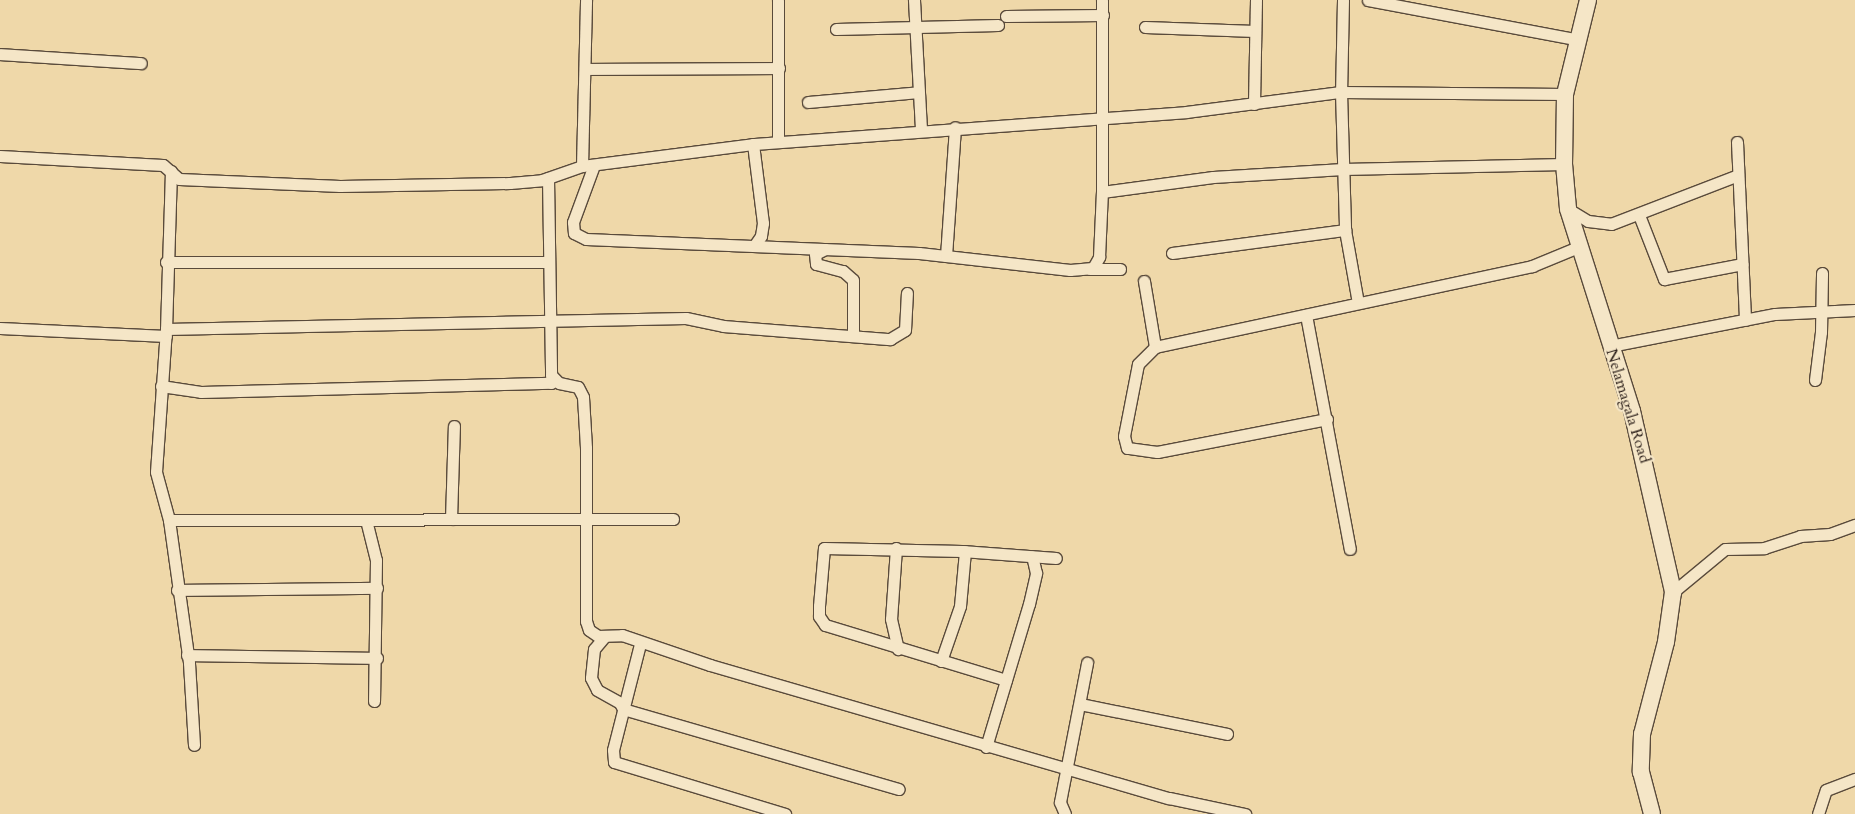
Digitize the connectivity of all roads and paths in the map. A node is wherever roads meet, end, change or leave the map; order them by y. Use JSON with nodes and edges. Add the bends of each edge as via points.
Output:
{"nodes":[{"id":1,"x":586,"y":0,"type":"edge"},
{"id":2,"x":778,"y":0,"type":"edge"},
{"id":3,"x":914,"y":0,"type":"edge"},
{"id":4,"x":1102,"y":0,"type":"edge"},
{"id":5,"x":1256,"y":0,"type":"edge"},
{"id":6,"x":1343,"y":0,"type":"edge"},
{"id":7,"x":1368,"y":0,"type":"edge"},
{"id":8,"x":1588,"y":0,"type":"edge"},
{"id":9,"x":1102,"y":15,"type":"junction"},
{"id":10,"x":915,"y":26,"type":"junction"},
{"id":11,"x":1145,"y":27,"type":"dead end"},
{"id":12,"x":836,"y":29,"type":"dead end"},
{"id":13,"x":1255,"y":31,"type":"junction"},
{"id":14,"x":1580,"y":40,"type":"junction"},
{"id":15,"x":0,"y":54,"type":"edge"},
{"id":16,"x":141,"y":63,"type":"dead end"},
{"id":17,"x":778,"y":68,"type":"junction"},
{"id":18,"x":585,"y":69,"type":"junction"},
{"id":19,"x":919,"y":92,"type":"junction"},
{"id":20,"x":1341,"y":92,"type":"junction"},
{"id":21,"x":1565,"y":94,"type":"junction"},
{"id":22,"x":808,"y":102,"type":"dead end"},
{"id":23,"x":1254,"y":104,"type":"junction"},
{"id":24,"x":1103,"y":116,"type":"junction"},
{"id":25,"x":955,"y":127,"type":"junction"},
{"id":26,"x":921,"y":130,"type":"junction"},
{"id":27,"x":778,"y":142,"type":"junction"},
{"id":28,"x":1737,"y":142,"type":"dead end"},
{"id":29,"x":753,"y":144,"type":"junction"},
{"id":30,"x":0,"y":156,"type":"edge"},
{"id":31,"x":1564,"y":164,"type":"junction"},
{"id":32,"x":588,"y":166,"type":"junction"},
{"id":33,"x":1344,"y":169,"type":"junction"},
{"id":34,"x":170,"y":171,"type":"junction"},
{"id":35,"x":1738,"y":175,"type":"junction"},
{"id":36,"x":548,"y":178,"type":"junction"},
{"id":37,"x":1102,"y":192,"type":"junction"},
{"id":38,"x":1568,"y":209,"type":"junction"},
{"id":39,"x":1639,"y":215,"type":"junction"},
{"id":40,"x":1346,"y":230,"type":"junction"},
{"id":41,"x":754,"y":246,"type":"junction"},
{"id":42,"x":1578,"y":247,"type":"junction"},
{"id":43,"x":825,"y":249,"type":"junction"},
{"id":44,"x":1172,"y":253,"type":"dead end"},
{"id":45,"x":946,"y":256,"type":"junction"},
{"id":46,"x":166,"y":262,"type":"junction"},
{"id":47,"x":549,"y":262,"type":"junction"},
{"id":48,"x":1742,"y":264,"type":"junction"},
{"id":49,"x":1090,"y":269,"type":"junction"},
{"id":50,"x":1120,"y":269,"type":"dead end"},
{"id":51,"x":1822,"y":273,"type":"dead end"},
{"id":52,"x":1144,"y":281,"type":"dead end"},
{"id":53,"x":907,"y":293,"type":"dead end"},
{"id":54,"x":1358,"y":303,"type":"junction"},
{"id":55,"x":1820,"y":309,"type":"junction"},
{"id":56,"x":1855,"y":310,"type":"edge"},
{"id":57,"x":1306,"y":315,"type":"junction"},
{"id":58,"x":1745,"y":320,"type":"junction"},
{"id":59,"x":550,"y":322,"type":"junction"},
{"id":60,"x":0,"y":328,"type":"edge"},
{"id":61,"x":166,"y":333,"type":"junction"},
{"id":62,"x":853,"y":336,"type":"junction"},
{"id":63,"x":1610,"y":346,"type":"junction"},
{"id":64,"x":1154,"y":347,"type":"junction"},
{"id":65,"x":555,"y":380,"type":"junction"},
{"id":66,"x":1815,"y":380,"type":"dead end"},
{"id":67,"x":161,"y":386,"type":"junction"},
{"id":68,"x":1326,"y":419,"type":"junction"},
{"id":69,"x":454,"y":426,"type":"dead end"},
{"id":70,"x":585,"y":518,"type":"junction"},
{"id":71,"x":451,"y":519,"type":"junction"},
{"id":72,"x":673,"y":519,"type":"dead end"},
{"id":73,"x":169,"y":520,"type":"junction"},
{"id":74,"x":366,"y":520,"type":"junction"},
{"id":75,"x":1855,"y":525,"type":"edge"},
{"id":76,"x":896,"y":548,"type":"junction"},
{"id":77,"x":1350,"y":549,"type":"dead end"},
{"id":78,"x":965,"y":551,"type":"junction"},
{"id":79,"x":1032,"y":556,"type":"junction"},
{"id":80,"x":1056,"y":558,"type":"dead end"},
{"id":81,"x":377,"y":588,"type":"junction"},
{"id":82,"x":177,"y":590,"type":"junction"},
{"id":83,"x":1673,"y":592,"type":"junction"},
{"id":84,"x":605,"y":636,"type":"junction"},
{"id":85,"x":640,"y":644,"type":"junction"},
{"id":86,"x":898,"y":649,"type":"junction"},
{"id":87,"x":188,"y":656,"type":"junction"},
{"id":88,"x":377,"y":658,"type":"junction"},
{"id":89,"x":941,"y":661,"type":"junction"},
{"id":90,"x":1087,"y":663,"type":"dead end"},
{"id":91,"x":1006,"y":680,"type":"junction"},
{"id":92,"x":374,"y":701,"type":"dead end"},
{"id":93,"x":1080,"y":704,"type":"junction"},
{"id":94,"x":624,"y":709,"type":"junction"},
{"id":95,"x":1227,"y":734,"type":"dead end"},
{"id":96,"x":194,"y":744,"type":"dead end"},
{"id":97,"x":986,"y":747,"type":"junction"},
{"id":98,"x":1068,"y":770,"type":"junction"},
{"id":99,"x":1855,"y":779,"type":"edge"},
{"id":100,"x":899,"y":789,"type":"dead end"},
{"id":101,"x":785,"y":814,"type":"edge"},
{"id":102,"x":1065,"y":814,"type":"edge"},
{"id":103,"x":1245,"y":814,"type":"edge"},
{"id":104,"x":1652,"y":814,"type":"edge"},
{"id":105,"x":1818,"y":814,"type":"edge"}],
"edges":[{"from":1,"to":18,"type":"street"},
{"from":2,"to":17,"type":"street"},
{"from":3,"to":10,"type":"street"},
{"from":4,"to":9,"type":"street"},
{"from":5,"to":13,"type":"street"},
{"from":6,"to":20,"type":"street"},
{"from":7,"to":14,"type":"street"},
{"from":8,"to":14,"type":"street","name":"Nelamagala Road"},
{"from":9,"to":10,"type":"street"},
{"from":9,"to":24,"type":"street"},
{"from":10,"to":12,"type":"street"},
{"from":10,"to":19,"type":"street"},
{"from":11,"to":13,"type":"street"},
{"from":13,"to":23,"type":"street"},
{"from":14,"to":21,"type":"street","name":"Nelamagala Road"},
{"from":15,"to":16,"type":"street"},
{"from":17,"to":18,"type":"street"},
{"from":17,"to":27,"type":"street"},
{"from":18,"to":32,"type":"street"},
{"from":19,"to":22,"type":"street"},
{"from":19,"to":26,"type":"street"},
{"from":20,"to":21,"type":"street"},
{"from":20,"to":23,"type":"street"},
{"from":20,"to":33,"type":"street"},
{"from":21,"to":31,"type":"street","name":"Nelamagala Road"},
{"from":23,"to":24,"type":"street"},
{"from":24,"to":25,"type":"street"},
{"from":24,"to":37,"type":"street"},
{"from":25,"to":26,"type":"street"},
{"from":25,"to":45,"type":"street"},
{"from":26,"to":27,"type":"street"},
{"from":27,"to":29,"type":"street"},
{"from":28,"to":35,"type":"street"},
{"from":29,"to":32,"type":"street"},
{"from":29,"to":41,"type":"street","via":[[763,223],[761,236]]},
{"from":30,"to":34,"type":"street","via":[[163,165]]},
{"from":31,"to":33,"type":"street"},
{"from":31,"to":38,"type":"street","name":"Nelamagala Road"},
{"from":32,"to":36,"type":"street"},
{"from":32,"to":41,"type":"street","via":[[575,212],[573,228],[577,236]]},
{"from":33,"to":37,"type":"street","via":[[1213,177]]},
{"from":33,"to":40,"type":"street"},
{"from":34,"to":36,"type":"street","via":[[179,179],[340,186],[510,183]]},
{"from":34,"to":46,"type":"street"},
{"from":35,"to":39,"type":"street"},
{"from":35,"to":48,"type":"street"},
{"from":36,"to":47,"type":"street"},
{"from":37,"to":49,"type":"street","via":[[1099,257],[1095,267]]},
{"from":38,"to":39,"type":"street","via":[[1598,224],[1611,224]]},
{"from":38,"to":42,"type":"street","name":"Nelamagala Road"},
{"from":39,"to":48,"type":"street","via":[[1664,279]]},
{"from":40,"to":44,"type":"street"},
{"from":40,"to":54,"type":"street"},
{"from":41,"to":43,"type":"street"},
{"from":42,"to":54,"type":"street","via":[[1532,266]]},
{"from":42,"to":63,"type":"street","name":"Nelamagala Road"},
{"from":43,"to":45,"type":"street"},
{"from":43,"to":62,"type":"street","via":[[815,254],[816,264],[843,271],[853,280]]},
{"from":45,"to":49,"type":"street"},
{"from":46,"to":47,"type":"street"},
{"from":46,"to":61,"type":"street"},
{"from":47,"to":59,"type":"street"},
{"from":48,"to":58,"type":"street"},
{"from":49,"to":50,"type":"street"},
{"from":51,"to":55,"type":"street"},
{"from":52,"to":64,"type":"street"},
{"from":53,"to":62,"type":"street","via":[[906,327],[901,336],[890,339]]},
{"from":54,"to":57,"type":"street"},
{"from":55,"to":56,"type":"street"},
{"from":55,"to":58,"type":"street"},
{"from":55,"to":66,"type":"street"},
{"from":57,"to":64,"type":"street"},
{"from":57,"to":68,"type":"street"},
{"from":58,"to":63,"type":"street"},
{"from":59,"to":61,"type":"street"},
{"from":59,"to":62,"type":"street","via":[[698,319],[723,326]]},
{"from":59,"to":65,"type":"street","via":[[551,375]]},
{"from":60,"to":61,"type":"street"},
{"from":61,"to":67,"type":"street"},
{"from":63,"to":83,"type":"street","name":"Nelamagala Road","via":[[1645,458]]},
{"from":64,"to":68,"type":"street","via":[[1138,364],[1124,436],[1127,448],[1157,452]]},
{"from":65,"to":67,"type":"street","via":[[551,383],[201,392]]},
{"from":65,"to":70,"type":"street","via":[[578,387],[583,397]]},
{"from":67,"to":73,"type":"street","via":[[156,472]]},
{"from":68,"to":77,"type":"street"},
{"from":69,"to":71,"type":"street"},
{"from":70,"to":71,"type":"street"},
{"from":70,"to":72,"type":"street"},
{"from":70,"to":84,"type":"street","via":[[586,621],[592,633]]},
{"from":71,"to":74,"type":"street"},
{"from":73,"to":74,"type":"street"},
{"from":73,"to":82,"type":"street"},
{"from":74,"to":81,"type":"street","via":[[376,560]]},
{"from":75,"to":83,"type":"street","via":[[1830,534],[1800,536],[1764,548],[1726,549]]},
{"from":76,"to":78,"type":"street"},
{"from":76,"to":86,"type":"street","via":[[891,619]]},
{"from":76,"to":86,"type":"street","via":[[825,547],[819,606],[821,621],[832,629]]},
{"from":78,"to":79,"type":"street"},
{"from":78,"to":89,"type":"street","via":[[960,606]]},
{"from":79,"to":80,"type":"street"},
{"from":79,"to":91,"type":"street","via":[[1034,584]]},
{"from":81,"to":82,"type":"street"},
{"from":81,"to":88,"type":"street"},
{"from":82,"to":87,"type":"street"},
{"from":83,"to":104,"type":"street","name":"Nelamagala Road","via":[[1666,642],[1642,734],[1641,772]]},
{"from":84,"to":85,"type":"street","via":[[622,635]]},
{"from":84,"to":94,"type":"street","via":[[592,657],[591,678],[597,690],[620,703]]},
{"from":85,"to":94,"type":"street"},
{"from":85,"to":97,"type":"street"},
{"from":86,"to":89,"type":"street"},
{"from":87,"to":88,"type":"street"},
{"from":87,"to":96,"type":"street"},
{"from":88,"to":92,"type":"street"},
{"from":89,"to":91,"type":"street"},
{"from":90,"to":93,"type":"street"},
{"from":91,"to":97,"type":"street"},
{"from":93,"to":95,"type":"street"},
{"from":93,"to":98,"type":"street"},
{"from":94,"to":100,"type":"street"},
{"from":94,"to":101,"type":"street","via":[[613,755],[617,765]]},
{"from":97,"to":98,"type":"street"},
{"from":98,"to":102,"type":"street","via":[[1060,802]]},
{"from":98,"to":103,"type":"street","via":[[1170,798]]},
{"from":99,"to":105,"type":"street","via":[[1826,790]]}]}
